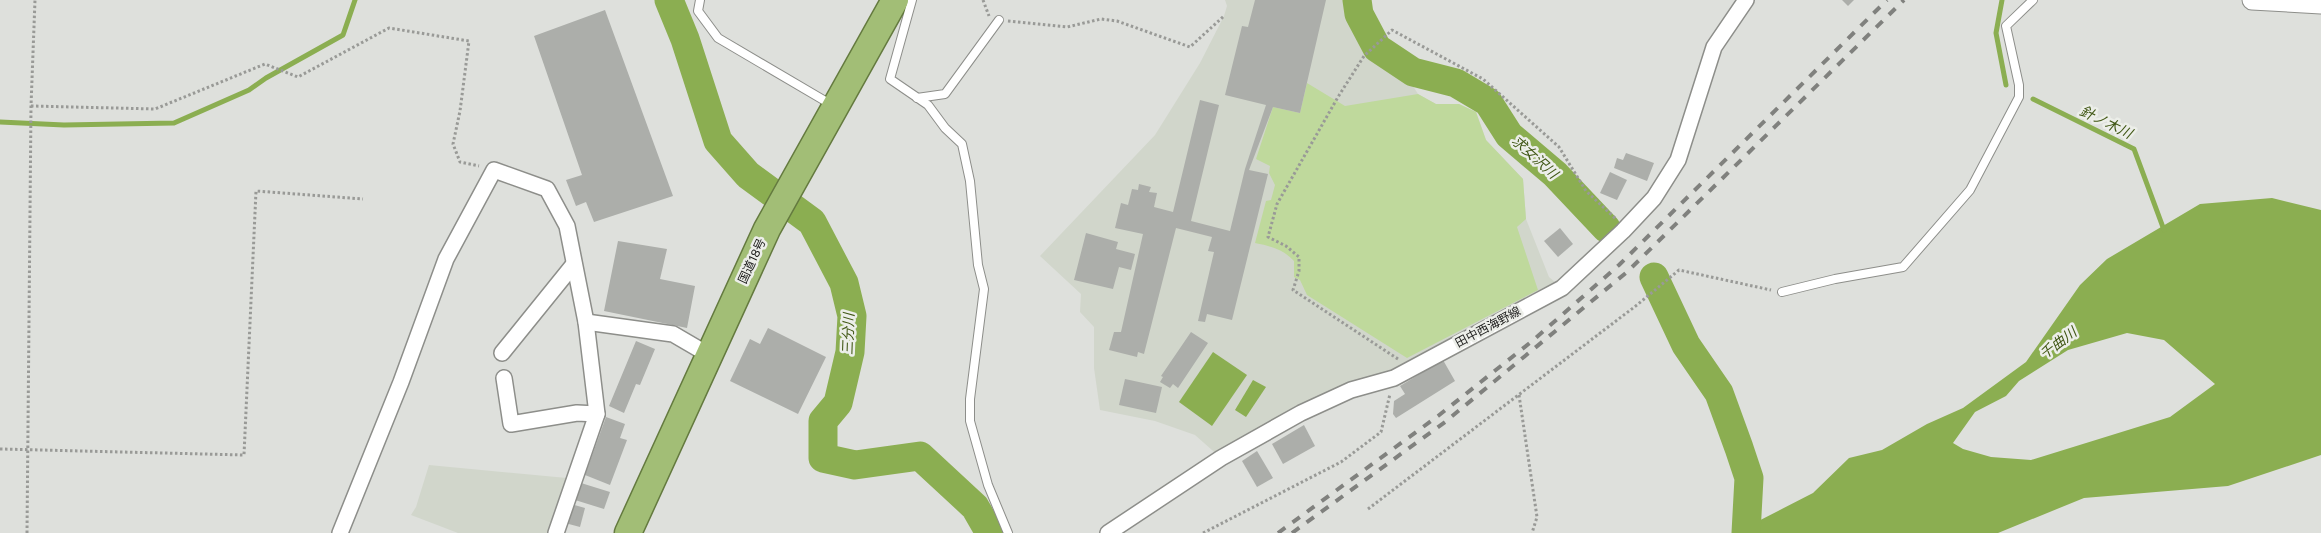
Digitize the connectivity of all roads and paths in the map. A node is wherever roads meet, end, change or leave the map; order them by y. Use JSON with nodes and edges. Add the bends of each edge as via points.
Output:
{"nodes":[{"id":1,"x":35,"y":0,"type":"edge"},
{"id":2,"x":700,"y":0,"type":"edge"},
{"id":3,"x":895,"y":0,"type":"edge"},
{"id":4,"x":912,"y":0,"type":"edge"},
{"id":5,"x":983,"y":0,"type":"edge"},
{"id":6,"x":1746,"y":0,"type":"edge"},
{"id":7,"x":2033,"y":0,"type":"edge"},
{"id":8,"x":2252,"y":0,"type":"edge"},
{"id":9,"x":2288,"y":1,"type":"edge"},
{"id":10,"x":2321,"y":4,"type":"edge"},
{"id":11,"x":1224,"y":16,"type":"dead end"},
{"id":12,"x":999,"y":20,"type":"junction"},
{"id":13,"x":917,"y":98,"type":"junction"},
{"id":14,"x":31,"y":106,"type":"junction"},
{"id":15,"x":836,"y":107,"type":"junction"},
{"id":16,"x":494,"y":170,"type":"junction"},
{"id":17,"x":363,"y":199,"type":"dead end"},
{"id":18,"x":1625,"y":228,"type":"junction"},
{"id":19,"x":574,"y":264,"type":"junction"},
{"id":20,"x":1782,"y":292,"type":"joint"},
{"id":21,"x":586,"y":322,"type":"junction"},
{"id":22,"x":502,"y":353,"type":"dead end"},
{"id":23,"x":708,"y":355,"type":"junction"},
{"id":24,"x":1411,"y":368,"type":"junction"},
{"id":25,"x":504,"y":378,"type":"dead end"},
{"id":26,"x":1394,"y":378,"type":"junction"},
{"id":27,"x":1519,"y":395,"type":"junction"},
{"id":28,"x":597,"y":414,"type":"junction"},
{"id":29,"x":0,"y":449,"type":"edge"},
{"id":30,"x":26,"y":449,"type":"junction"},
{"id":31,"x":1368,"y":510,"type":"dead end"},
{"id":32,"x":27,"y":533,"type":"edge"},
{"id":33,"x":340,"y":533,"type":"edge"},
{"id":34,"x":556,"y":533,"type":"edge"},
{"id":35,"x":628,"y":533,"type":"edge"},
{"id":36,"x":1008,"y":533,"type":"edge"},
{"id":37,"x":1108,"y":533,"type":"edge"},
{"id":38,"x":1203,"y":533,"type":"edge"},
{"id":39,"x":1532,"y":533,"type":"edge"}],
"edges":[{"from":1,"to":14,"type":"path"},
{"from":2,"to":15,"type":"lane","via":[[698,11],[718,38]]},
{"from":3,"to":15,"type":"highway","name":"国道18号"},
{"from":4,"to":13,"type":"lane","via":[[890,79]]},
{"from":5,"to":12,"type":"path","via":[[990,18]]},
{"from":6,"to":18,"type":"street","name":"田中西海野線","via":[[1714,47],[1678,160],[1654,198]]},
{"from":7,"to":20,"type":"lane","via":[[2006,26],[2019,97],[1970,190],[1903,267]]},
{"from":8,"to":9,"type":"street"},
{"from":9,"to":10,"type":"street"},
{"from":11,"to":12,"type":"path","via":[[1190,47],[1102,18],[1067,27]]},
{"from":12,"to":13,"type":"lane","via":[[946,94]]},
{"from":13,"to":36,"type":"lane","via":[[928,105],[962,144],[970,181],[978,265],[984,289],[970,420],[988,485]]},
{"from":14,"to":16,"type":"path","via":[[155,109],[265,64],[298,77],[388,28],[469,41],[460,111],[452,144],[460,162]]},
{"from":14,"to":30,"type":"path"},
{"from":15,"to":23,"type":"highway","name":"国道18号","via":[[767,228]]},
{"from":16,"to":19,"type":"street","via":[[547,189],[567,226]]},
{"from":16,"to":33,"type":"street","via":[[446,259]]},
{"from":17,"to":30,"type":"path","via":[[256,191],[244,454]]},
{"from":18,"to":24,"type":"street","name":"田中西海野線","via":[[1562,288]]},
{"from":18,"to":24,"type":"path","via":[[1586,190],[1559,148],[1483,79],[1392,30],[1364,56],[1277,204],[1268,237],[1299,256],[1300,270],[1293,290]]},
{"from":19,"to":21,"type":"street"},
{"from":19,"to":22,"type":"street"},
{"from":20,"to":27,"type":"path","via":[[1679,270]]},
{"from":21,"to":23,"type":"street","via":[[673,334]]},
{"from":21,"to":28,"type":"street"},
{"from":23,"to":35,"type":"highway","name":"国道18号"},
{"from":24,"to":26,"type":"street","name":"田中西海野線"},
{"from":25,"to":28,"type":"street","via":[[511,424],[577,413]]},
{"from":26,"to":37,"type":"street","name":"田中西海野線","via":[[1351,390],[1301,413],[1221,458]]},
{"from":26,"to":38,"type":"path","via":[[1381,432],[1342,462]]},
{"from":27,"to":31,"type":"path"},
{"from":27,"to":39,"type":"path","via":[[1537,517]]},
{"from":28,"to":34,"type":"street"},
{"from":29,"to":30,"type":"path"},
{"from":30,"to":32,"type":"path"}]}
